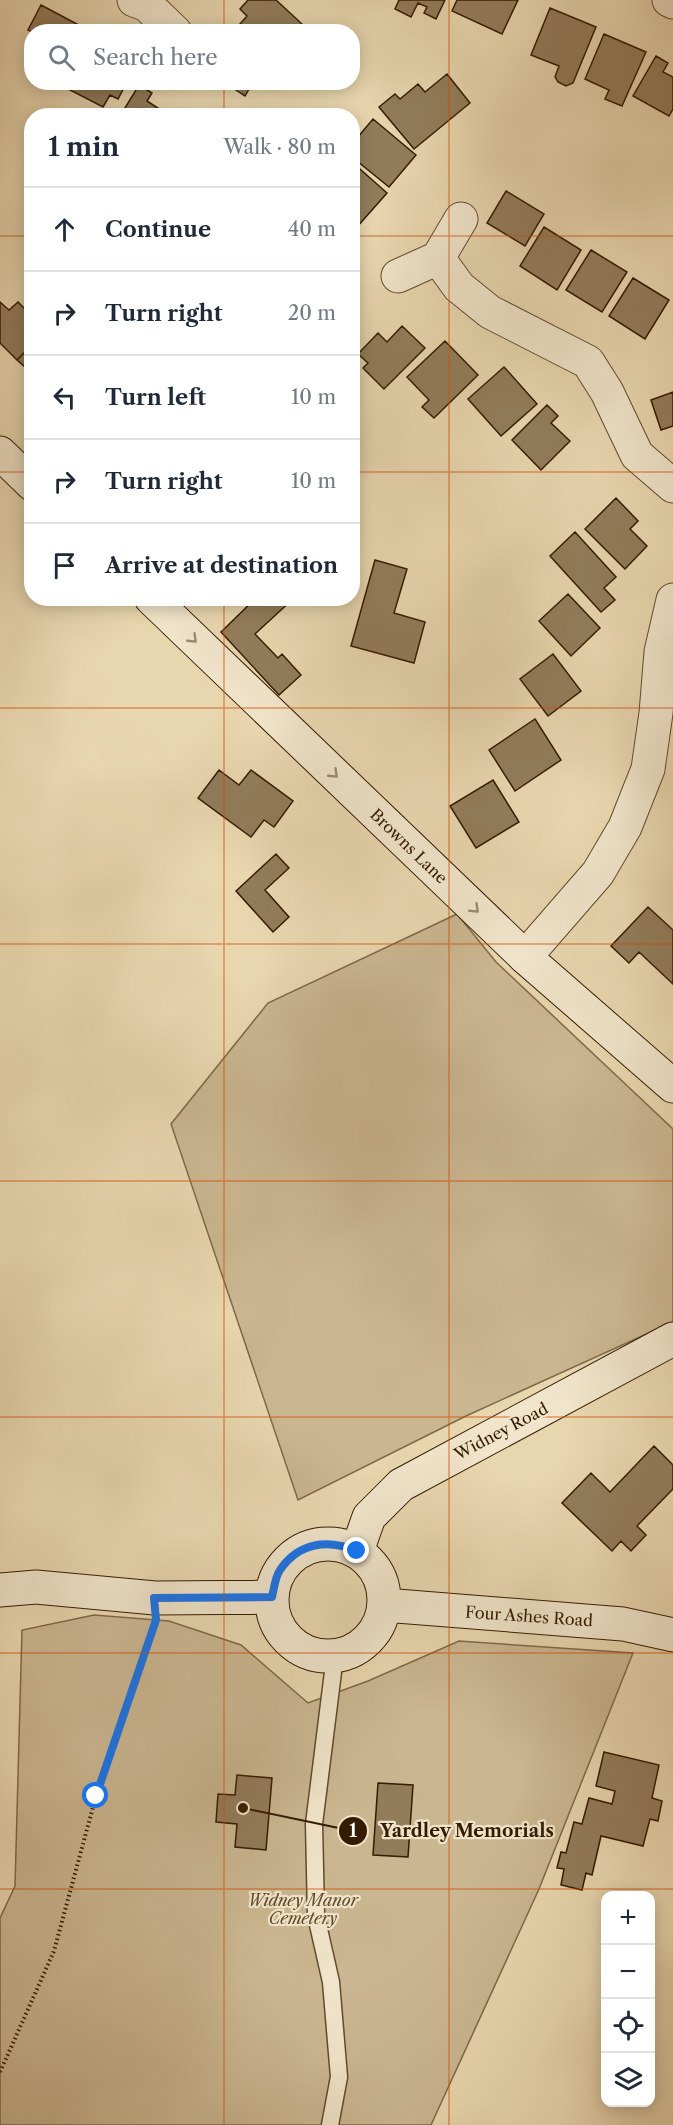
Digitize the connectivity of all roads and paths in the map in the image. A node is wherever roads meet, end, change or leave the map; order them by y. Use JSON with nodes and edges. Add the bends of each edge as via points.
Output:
{"nodes":[{"id":1,"x":144,"y":2,"type":"edge"},
{"id":2,"x":167,"y":24,"type":"edge"},
{"id":3,"x":461,"y":219,"type":"dead end"},
{"id":4,"x":438,"y":258,"type":"junction"},
{"id":5,"x":398,"y":276,"type":"dead end"},
{"id":6,"x":0,"y":453,"type":"edge"},
{"id":7,"x":24,"y":476,"type":"edge"},
{"id":8,"x":673,"y":486,"type":"edge"},
{"id":9,"x":673,"y":600,"type":"edge"},
{"id":10,"x":159,"y":606,"type":"edge"},
{"id":11,"x":525,"y":957,"type":"junction"},
{"id":12,"x":673,"y":1086,"type":"edge"},
{"id":13,"x":673,"y":1339,"type":"edge"},
{"id":14,"x":357,"y":1551,"type":"junction"},
{"id":15,"x":0,"y":1590,"type":"edge"},
{"id":16,"x":272,"y":1597,"type":"junction"},
{"id":17,"x":154,"y":1598,"type":"junction"},
{"id":18,"x":384,"y":1605,"type":"junction"},
{"id":19,"x":673,"y":1635,"type":"edge"},
{"id":20,"x":335,"y":1656,"type":"junction"},
{"id":21,"x":0,"y":2072,"type":"edge"},
{"id":22,"x":330,"y":2125,"type":"edge"}],
"edges":[{"from":1,"to":2,"type":"street"},
{"from":3,"to":4,"type":"street"},
{"from":4,"to":5,"type":"street"},
{"from":4,"to":8,"type":"street","via":[[459,287],[490,312],[588,362],[637,455]]},
{"from":6,"to":7,"type":"street"},
{"from":9,"to":11,"type":"street","via":[[661,652],[648,769],[625,827],[598,873]]},
{"from":10,"to":11,"type":"street","name":"Browns Lane","one_way":true},
{"from":11,"to":12,"type":"street","name":"Browns Lane"},
{"from":13,"to":14,"type":"street","name":"Widney Road","via":[[401,1485],[369,1517]]},
{"from":14,"to":16,"type":"street","via":[[322,1544],[303,1549],[279,1571]]},
{"from":14,"to":18,"type":"street","via":[[377,1572]]},
{"from":15,"to":17,"type":"street","via":[[36,1587]]},
{"from":16,"to":17,"type":"street"},
{"from":16,"to":20,"type":"street","via":[[276,1621],[284,1635],[300,1649]]},
{"from":17,"to":21,"type":"path","via":[[156,1620],[96,1796],[54,1951]]},
{"from":18,"to":19,"type":"street","name":"Four Ashes Road","via":[[623,1624]]},
{"from":18,"to":20,"type":"street","via":[[369,1638],[354,1650]]},
{"from":20,"to":22,"type":"lane","via":[[314,1824],[316,1916],[331,1983],[339,2077]]}]}
